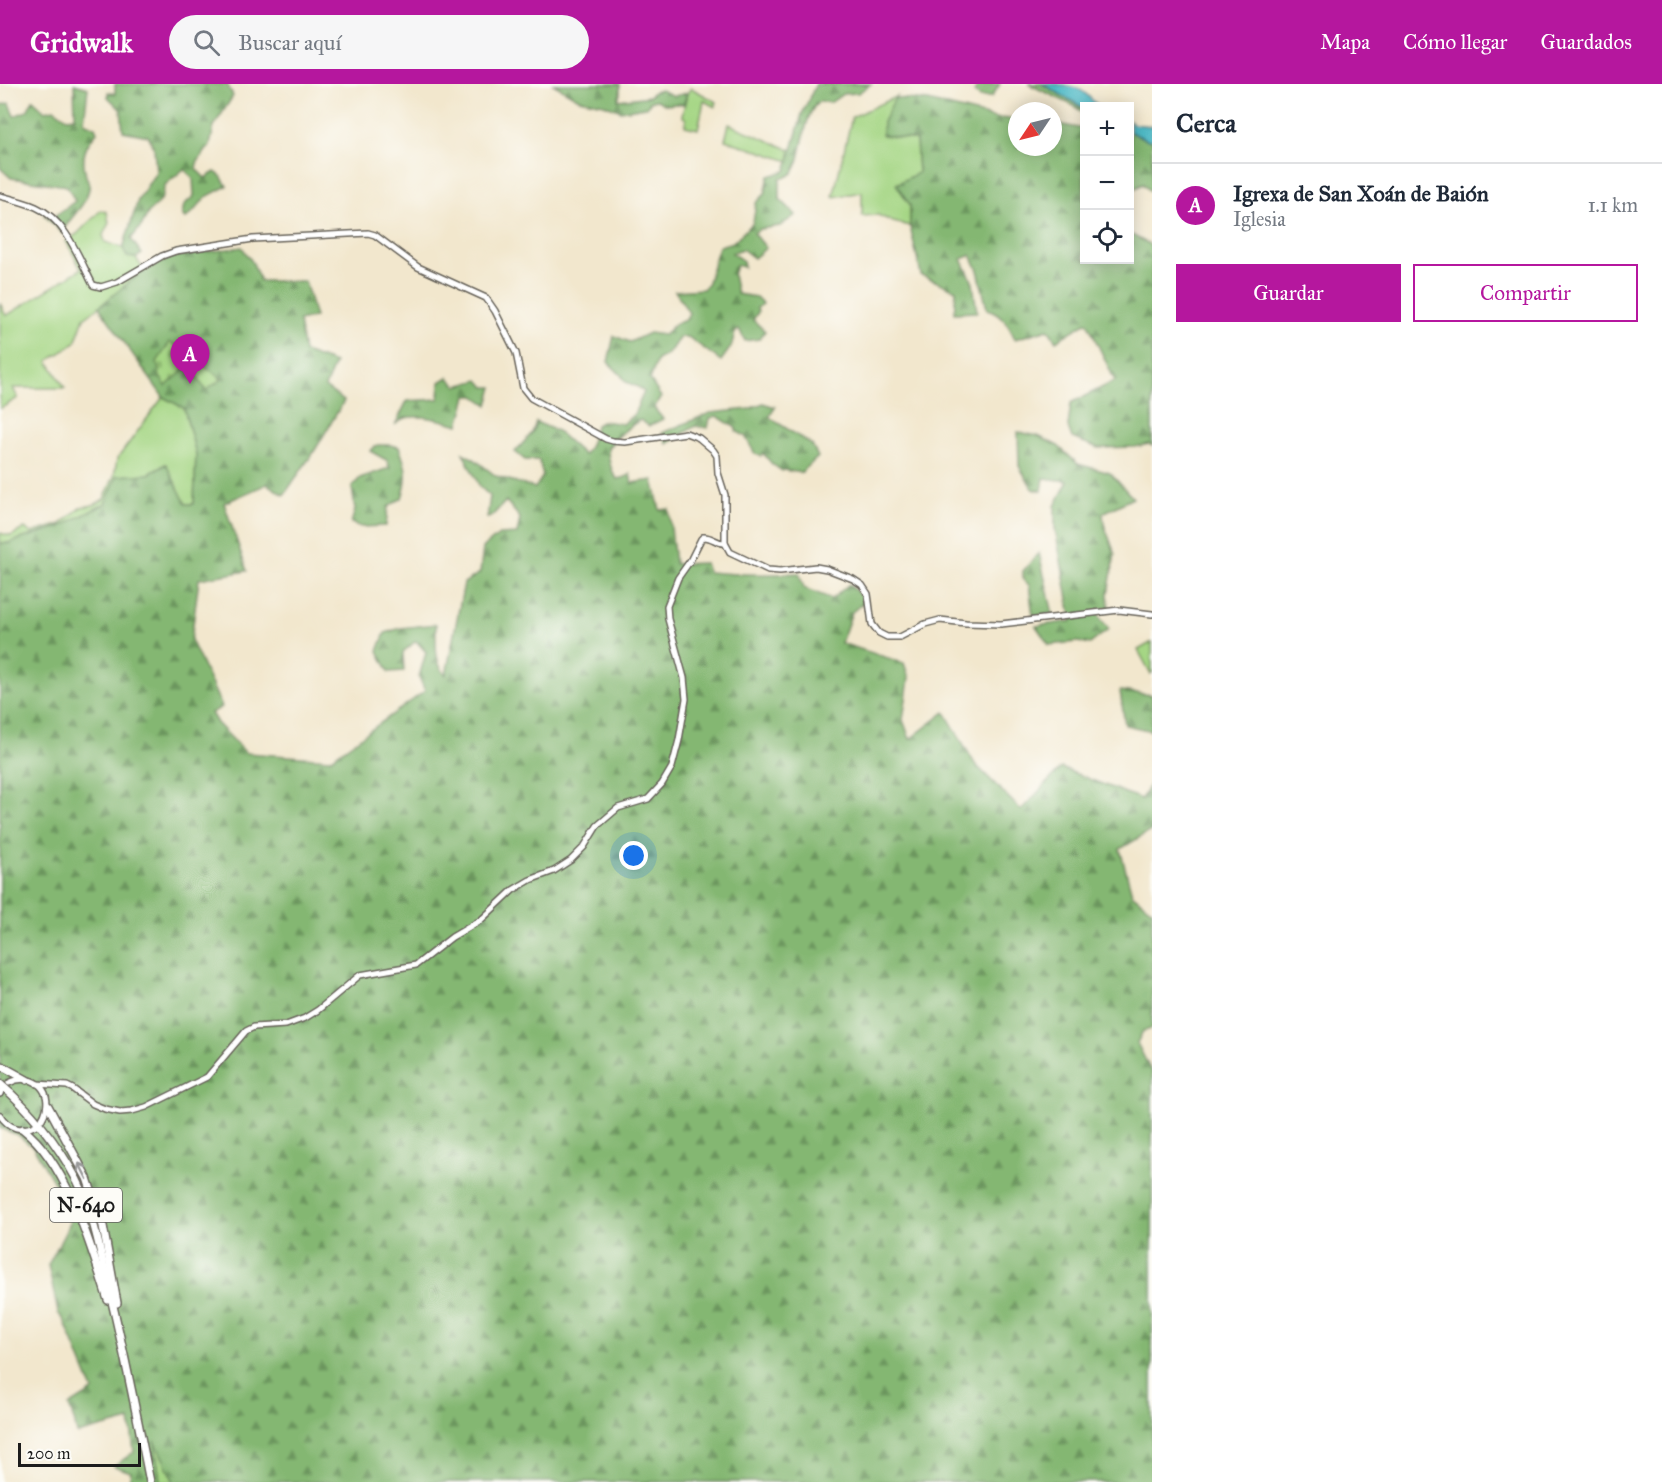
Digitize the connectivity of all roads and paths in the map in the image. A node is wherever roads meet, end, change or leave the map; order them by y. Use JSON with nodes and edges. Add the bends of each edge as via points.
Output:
{"nodes":[{"id":1,"x":0,"y":196,"type":"edge"},
{"id":2,"x":725,"y":543,"type":"junction"},
{"id":3,"x":1152,"y":614,"type":"edge"},
{"id":4,"x":0,"y":1065,"type":"edge"},
{"id":5,"x":27,"y":1080,"type":"junction"},
{"id":6,"x":9,"y":1083,"type":"dead end"},
{"id":7,"x":37,"y":1084,"type":"junction"},
{"id":8,"x":63,"y":1085,"type":"junction"},
{"id":9,"x":0,"y":1090,"type":"edge"},
{"id":10,"x":46,"y":1097,"type":"junction"},
{"id":11,"x":48,"y":1107,"type":"junction"},
{"id":12,"x":0,"y":1115,"type":"edge"},
{"id":13,"x":42,"y":1119,"type":"dead end"},
{"id":14,"x":36,"y":1125,"type":"dead end"},
{"id":15,"x":23,"y":1129,"type":"junction"},
{"id":16,"x":124,"y":1350,"type":"junction"},
{"id":17,"x":150,"y":1482,"type":"edge"}],
"edges":[{"from":1,"to":2,"type":"street","via":[[35,207],[56,222],[93,285],[102,287],[176,251],[253,239],[375,235],[418,267],[486,298],[516,353],[523,388],[531,398],[613,441],[686,433],[699,438],[717,456],[725,495]]},
{"from":2,"to":3,"type":"street","via":[[732,554],[768,570],[816,567],[853,579],[868,594],[874,627],[890,638],[940,620],[1001,624],[1119,610]]},
{"from":2,"to":8,"type":"street","via":[[709,537],[701,539],[667,606],[686,699],[672,767],[648,799],[618,808],[597,826],[571,860],[513,890],[481,920],[416,965],[360,975],[305,1018],[246,1031],[207,1077],[146,1107],[120,1112],[105,1109]]},
{"from":4,"to":5,"type":"highway"},
{"from":5,"to":6,"type":"street"},
{"from":5,"to":7,"type":"street"},
{"from":7,"to":8,"type":"street"},
{"from":7,"to":10,"type":"street"},
{"from":8,"to":10,"type":"street","via":[[50,1090]]},
{"from":9,"to":16,"type":"highway","number":"N-640","via":[[37,1119],[77,1181],[95,1227]]},
{"from":10,"to":11,"type":"street"},
{"from":11,"to":13,"type":"street"},
{"from":16,"to":11,"type":"highway","one_way":true,"via":[[103,1226],[87,1178]]},
{"from":12,"to":15,"type":"street","via":[[11,1126]]},
{"from":14,"to":15,"type":"street"},
{"from":15,"to":16,"type":"highway","via":[[43,1149],[66,1187],[85,1231]]},
{"from":16,"to":17,"type":"highway","number":"N-640"}]}
